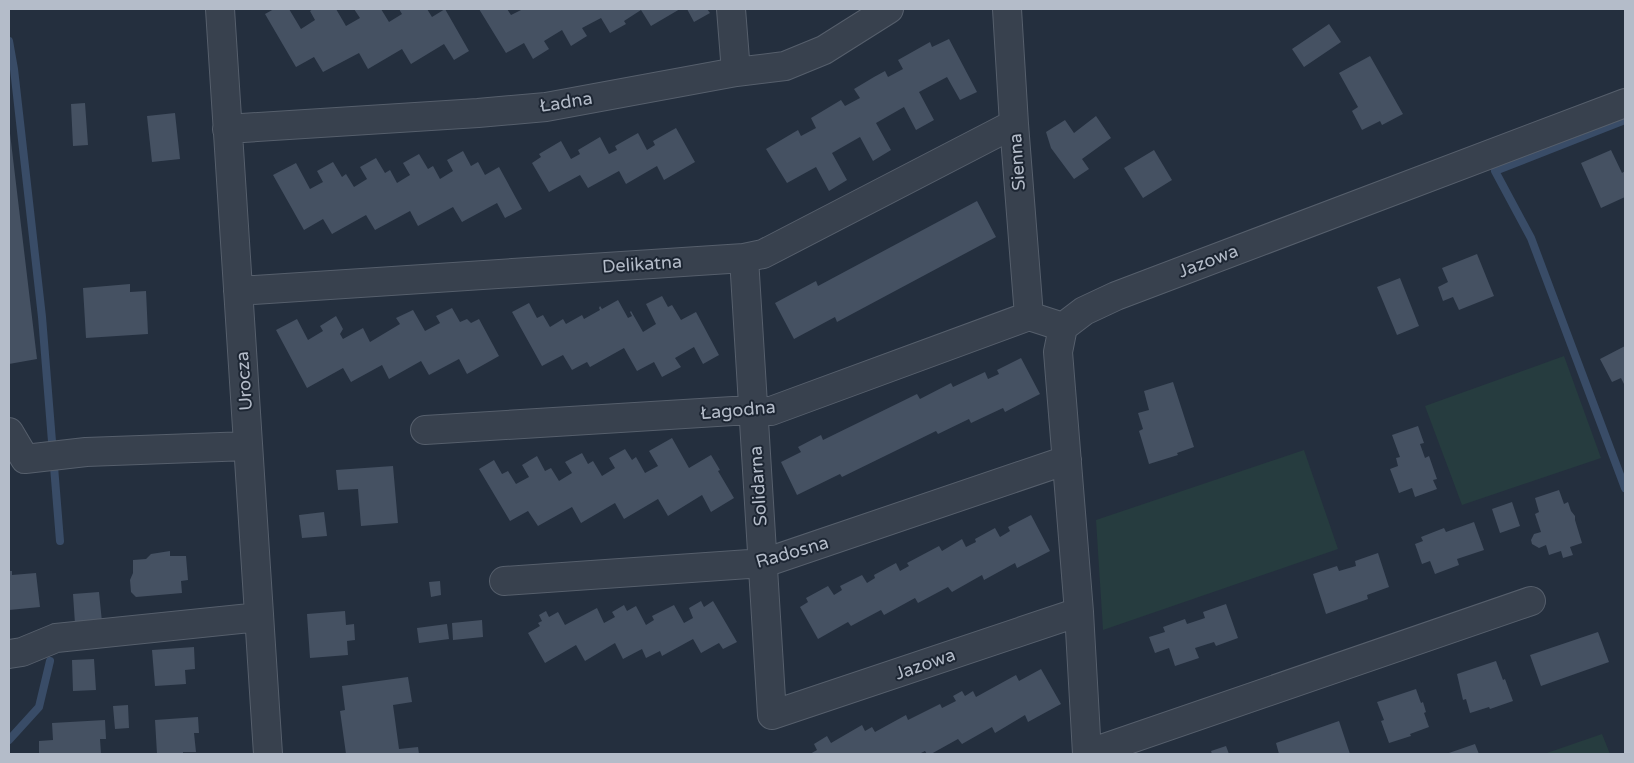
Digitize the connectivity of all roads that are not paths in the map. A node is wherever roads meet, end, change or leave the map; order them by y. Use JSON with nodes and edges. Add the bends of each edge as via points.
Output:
{"nodes":[{"id":1,"x":220,"y":9,"type":"edge"},
{"id":2,"x":731,"y":9,"type":"edge"},
{"id":3,"x":889,"y":9,"type":"edge"},
{"id":4,"x":1007,"y":9,"type":"edge"},
{"id":5,"x":736,"y":72,"type":"junction"},
{"id":6,"x":1625,"y":103,"type":"edge"},
{"id":7,"x":1014,"y":124,"type":"junction"},
{"id":8,"x":227,"y":129,"type":"junction"},
{"id":9,"x":744,"y":258,"type":"junction"},
{"id":10,"x":238,"y":291,"type":"junction"},
{"id":11,"x":1029,"y":316,"type":"junction"},
{"id":12,"x":1063,"y":327,"type":"junction"},
{"id":13,"x":752,"y":411,"type":"junction"},
{"id":14,"x":425,"y":430,"type":"dead end"},
{"id":15,"x":9,"y":432,"type":"edge"},
{"id":16,"x":248,"y":446,"type":"junction"},
{"id":17,"x":1067,"y":460,"type":"junction"},
{"id":18,"x":764,"y":563,"type":"junction"},
{"id":19,"x":504,"y":581,"type":"dead end"},
{"id":20,"x":1531,"y":601,"type":"dead end"},
{"id":21,"x":1079,"y":612,"type":"junction"},
{"id":22,"x":259,"y":617,"type":"junction"},
{"id":23,"x":9,"y":654,"type":"edge"},
{"id":24,"x":772,"y":715,"type":"joint"},
{"id":25,"x":268,"y":754,"type":"edge"},
{"id":26,"x":1087,"y":754,"type":"edge"}],
"edges":[{"from":1,"to":8,"type":"street","name":"Urocza"},
{"from":2,"to":5,"type":"street"},
{"from":3,"to":5,"type":"street","name":"Ładna","via":[[824,50],[785,66]]},
{"from":4,"to":7,"type":"street","name":"Sienna"},
{"from":5,"to":8,"type":"street","name":"Ładna","via":[[546,107]]},
{"from":6,"to":12,"type":"street","name":"Jazowa","via":[[1116,296],[1084,311]]},
{"from":7,"to":9,"type":"street","name":"Delikatna","via":[[763,254]]},
{"from":7,"to":11,"type":"street","name":"Sienna"},
{"from":8,"to":10,"type":"street","name":"Urocza"},
{"from":9,"to":10,"type":"street","name":"Delikatna"},
{"from":9,"to":13,"type":"street","name":"Solidarna"},
{"from":10,"to":16,"type":"street","name":"Urocza"},
{"from":11,"to":12,"type":"street"},
{"from":11,"to":13,"type":"street","name":"Łagodna","via":[[771,411]]},
{"from":12,"to":17,"type":"street","via":[[1058,352]]},
{"from":13,"to":14,"type":"street","name":"Łagodna"},
{"from":13,"to":18,"type":"street","name":"Solidarna"},
{"from":15,"to":16,"type":"street","via":[[26,460],[86,452]]},
{"from":16,"to":22,"type":"street","name":"Urocza"},
{"from":17,"to":18,"type":"street","name":"Radosna"},
{"from":17,"to":21,"type":"street"},
{"from":18,"to":19,"type":"street","name":"Radosna"},
{"from":18,"to":24,"type":"street","name":"Solidarna"},
{"from":20,"to":26,"type":"street"},
{"from":21,"to":24,"type":"street","name":"Jazowa"},
{"from":21,"to":26,"type":"street"},
{"from":22,"to":23,"type":"street","via":[[56,638]]},
{"from":22,"to":25,"type":"street","name":"Urocza"}]}
